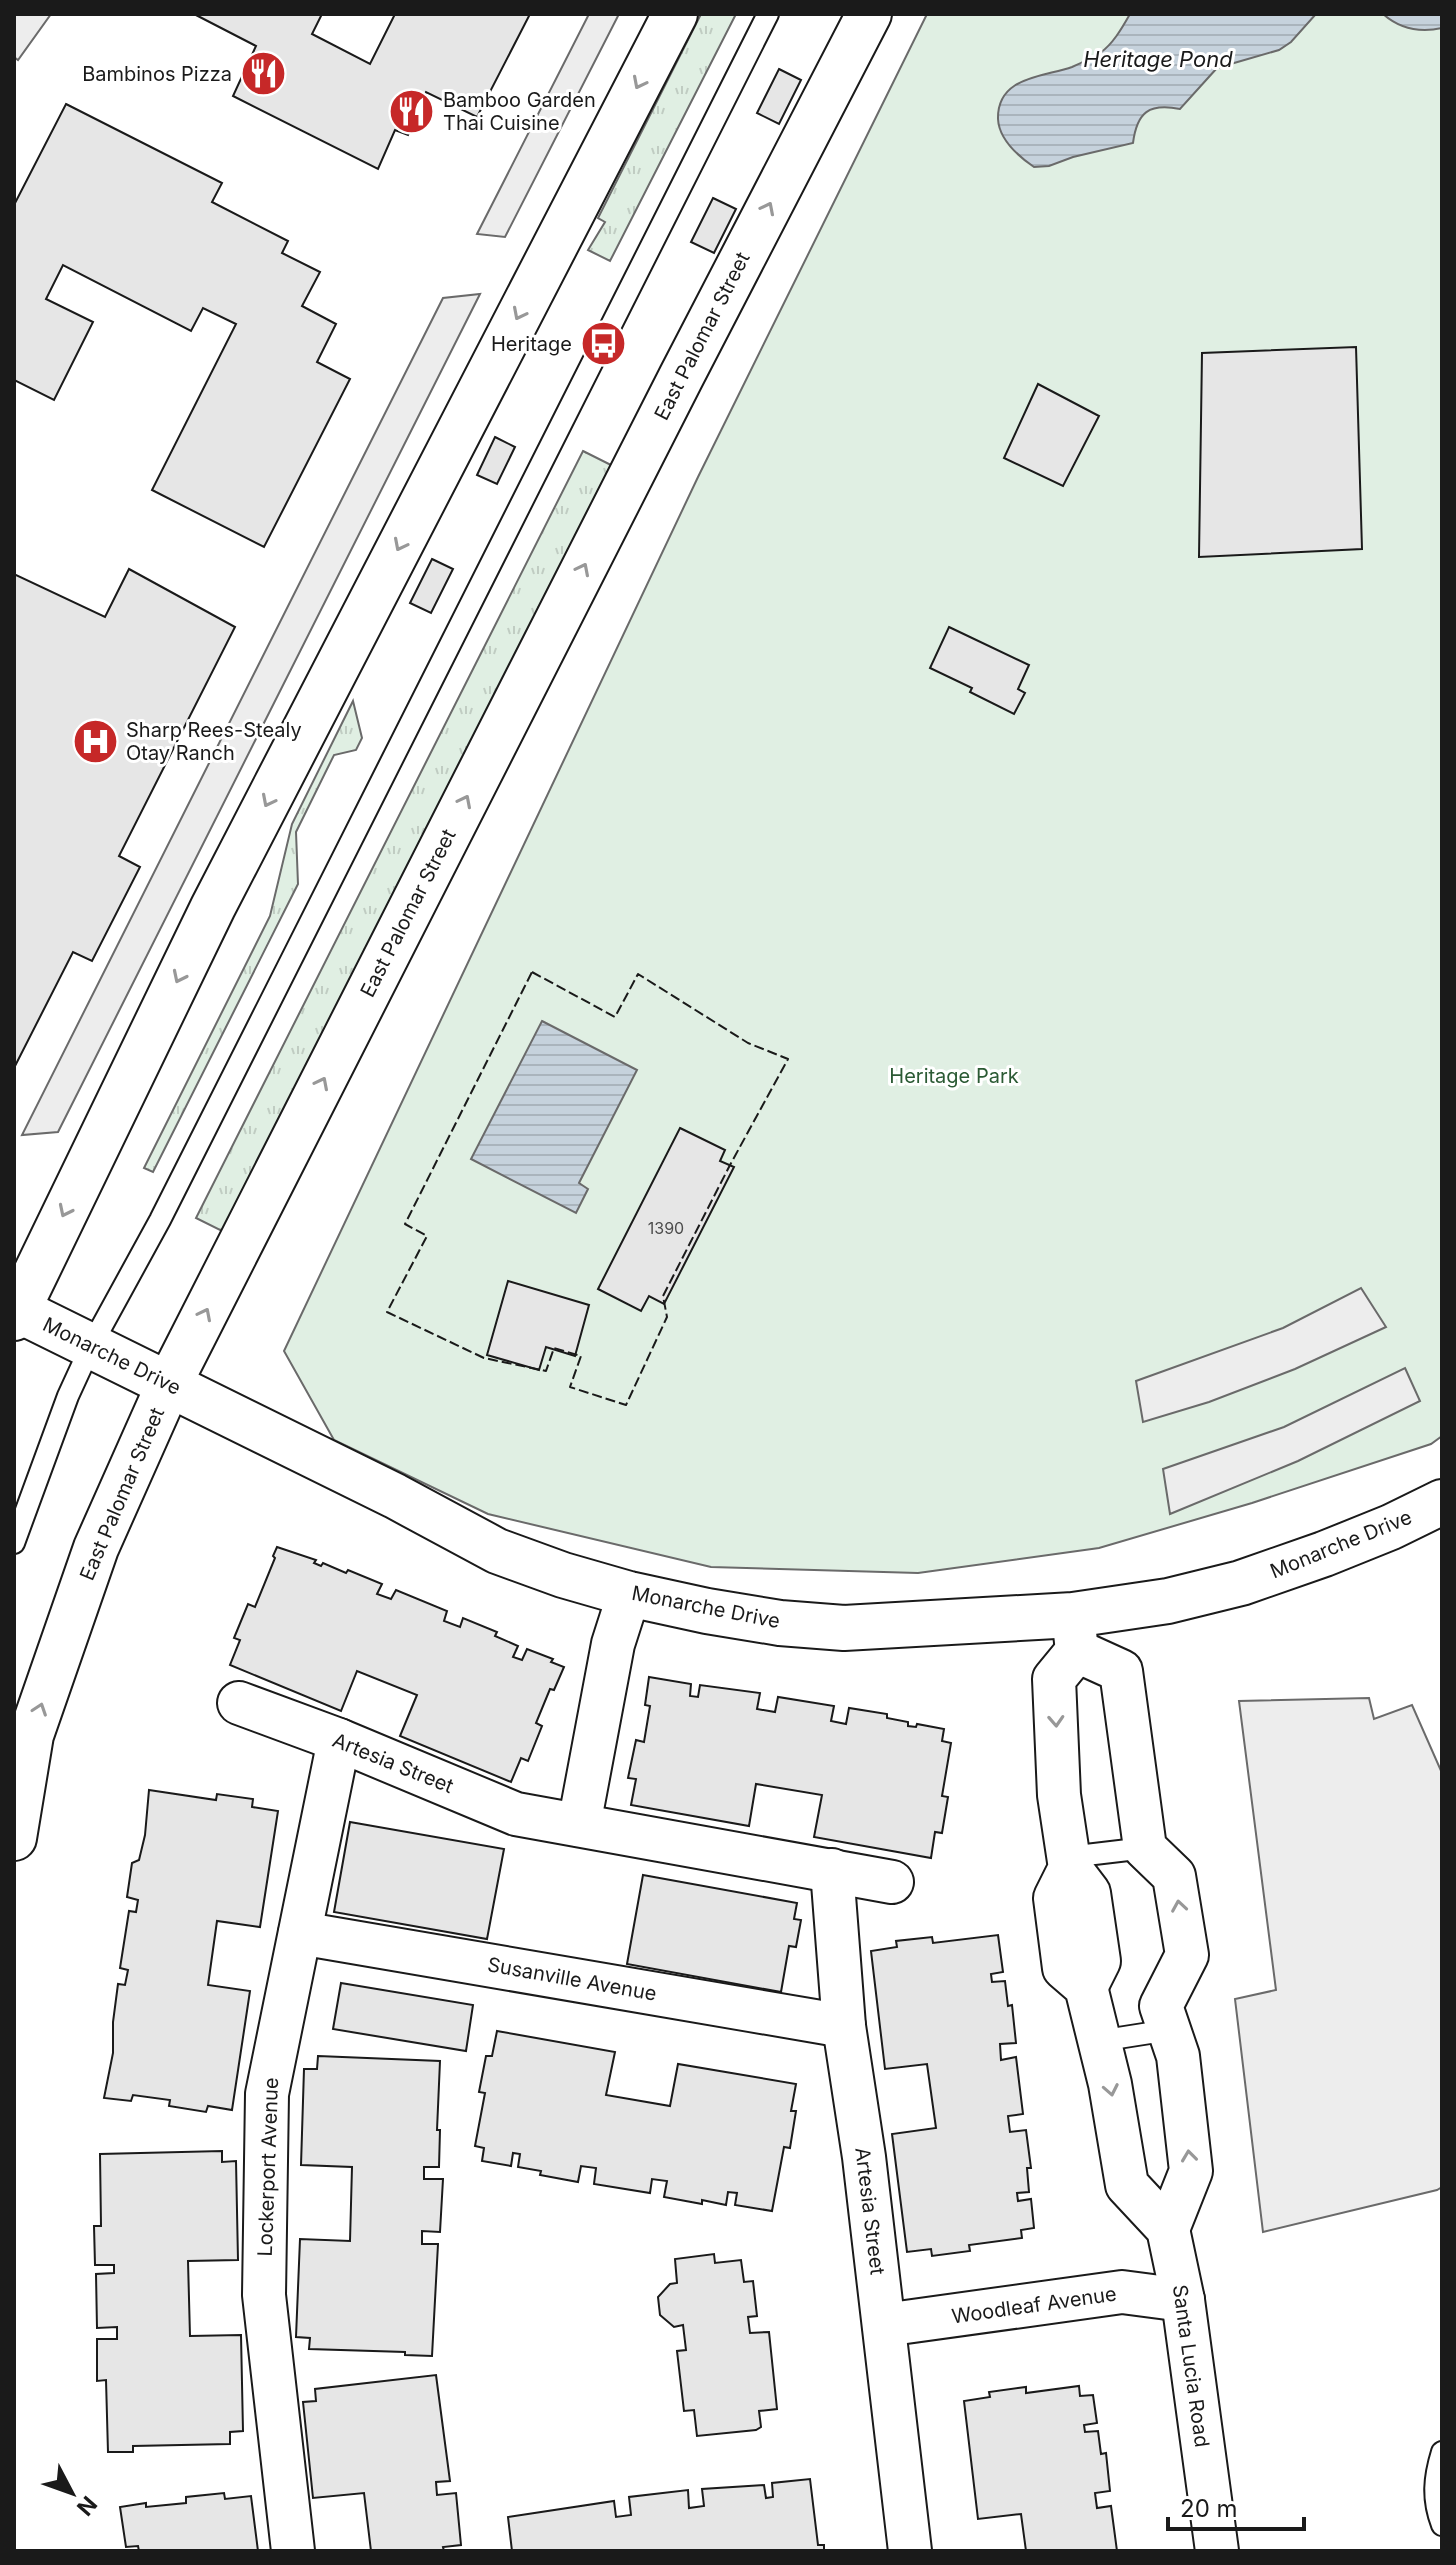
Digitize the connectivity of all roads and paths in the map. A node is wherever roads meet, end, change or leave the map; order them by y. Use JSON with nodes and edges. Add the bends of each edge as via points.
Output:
{"nodes":[{"id":1,"x":675,"y":14,"type":"edge"},
{"id":2,"x":768,"y":14,"type":"edge"},
{"id":3,"x":869,"y":14,"type":"edge"},
{"id":4,"x":15,"y":1312,"type":"edge"},
{"id":5,"x":91,"y":1346,"type":"junction"},
{"id":6,"x":169,"y":1384,"type":"junction"},
{"id":7,"x":1442,"y":1502,"type":"edge"},
{"id":8,"x":14,"y":1543,"type":"edge"},
{"id":9,"x":629,"y":1594,"type":"junction"},
{"id":10,"x":1075,"y":1633,"type":"junction"},
{"id":11,"x":239,"y":1703,"type":"dead end"},
{"id":12,"x":339,"y":1740,"type":"junction"},
{"id":13,"x":579,"y":1825,"type":"junction"},
{"id":14,"x":14,"y":1838,"type":"edge"},
{"id":15,"x":1145,"y":1848,"type":"junction"},
{"id":16,"x":1069,"y":1863,"type":"junction"},
{"id":17,"x":832,"y":1870,"type":"junction"},
{"id":18,"x":892,"y":1882,"type":"dead end"},
{"id":19,"x":300,"y":1933,"type":"junction"},
{"id":20,"x":844,"y":2026,"type":"junction"},
{"id":21,"x":1169,"y":2030,"type":"junction"},
{"id":22,"x":1099,"y":2041,"type":"junction"},
{"id":23,"x":1168,"y":2229,"type":"junction"},
{"id":24,"x":1183,"y":2300,"type":"junction"},
{"id":25,"x":884,"y":2325,"type":"junction"},
{"id":26,"x":1442,"y":2452,"type":"edge"},
{"id":27,"x":1442,"y":2525,"type":"edge"},
{"id":28,"x":293,"y":2551,"type":"edge"},
{"id":29,"x":910,"y":2551,"type":"edge"},
{"id":30,"x":1217,"y":2551,"type":"edge"}],
"edges":[{"from":1,"to":4,"type":"main road","one_way":true,"via":[[221,893]]},
{"from":2,"to":5,"type":"lane","via":[[160,1220]]},
{"from":6,"to":3,"type":"main road","name":"East Palomar Street","one_way":true},
{"from":4,"to":5,"type":"main road","name":"Monarche Drive"},
{"from":5,"to":6,"type":"main road","name":"Monarche Drive"},
{"from":5,"to":8,"type":"lane"},
{"from":6,"to":9,"type":"main road","name":"Monarche Drive","via":[[497,1551]]},
{"from":14,"to":6,"type":"main road","name":"East Palomar Street","one_way":true,"via":[[31,1735],[96,1548]]},
{"from":7,"to":10,"type":"main road","name":"Monarche Drive","via":[[1241,1583]]},
{"from":9,"to":10,"type":"main road","name":"Monarche Drive","via":[[780,1623]]},
{"from":9,"to":13,"type":"street","via":[[613,1644]]},
{"from":10,"to":15,"type":"street","via":[[1121,1671]]},
{"from":10,"to":16,"type":"street","one_way":true,"via":[[1054,1679],[1059,1795]]},
{"from":11,"to":12,"type":"street","name":"Artesia Street"},
{"from":12,"to":13,"type":"street","name":"Artesia Street","via":[[516,1814]]},
{"from":12,"to":19,"type":"street","name":"Lockerport Avenue"},
{"from":13,"to":17,"type":"street","name":"Artesia Street"},
{"from":15,"to":16,"type":"lane"},
{"from":21,"to":15,"type":"street","one_way":true,"via":[[1161,2006],[1187,1955],[1174,1876]]},
{"from":16,"to":22,"type":"street","via":[[1055,1898],[1064,1968],[1086,1987]]},
{"from":17,"to":18,"type":"street","name":"Artesia Street"},
{"from":17,"to":20,"type":"street","name":"Artesia Street"},
{"from":19,"to":20,"type":"street","name":"Susanville Avenue"},
{"from":19,"to":28,"type":"street","name":"Lockerport Avenue","via":[[267,2094],[264,2295]]},
{"from":20,"to":25,"type":"street","name":"Artesia Street"},
{"from":21,"to":22,"type":"lane"},
{"from":23,"to":21,"type":"street","one_way":true,"via":[[1191,2171],[1178,2056]]},
{"from":22,"to":23,"type":"street","one_way":true,"via":[[1127,2185]]},
{"from":23,"to":24,"type":"street","name":"Santa Lucia Road"},
{"from":24,"to":25,"type":"street","name":"Woodleaf Avenue","via":[[1122,2292]]},
{"from":24,"to":30,"type":"street","name":"Santa Lucia Road"},
{"from":25,"to":29,"type":"street","name":"Artesia Street"},
{"from":26,"to":27,"type":"lane","via":[[1434,2478]]}]}
